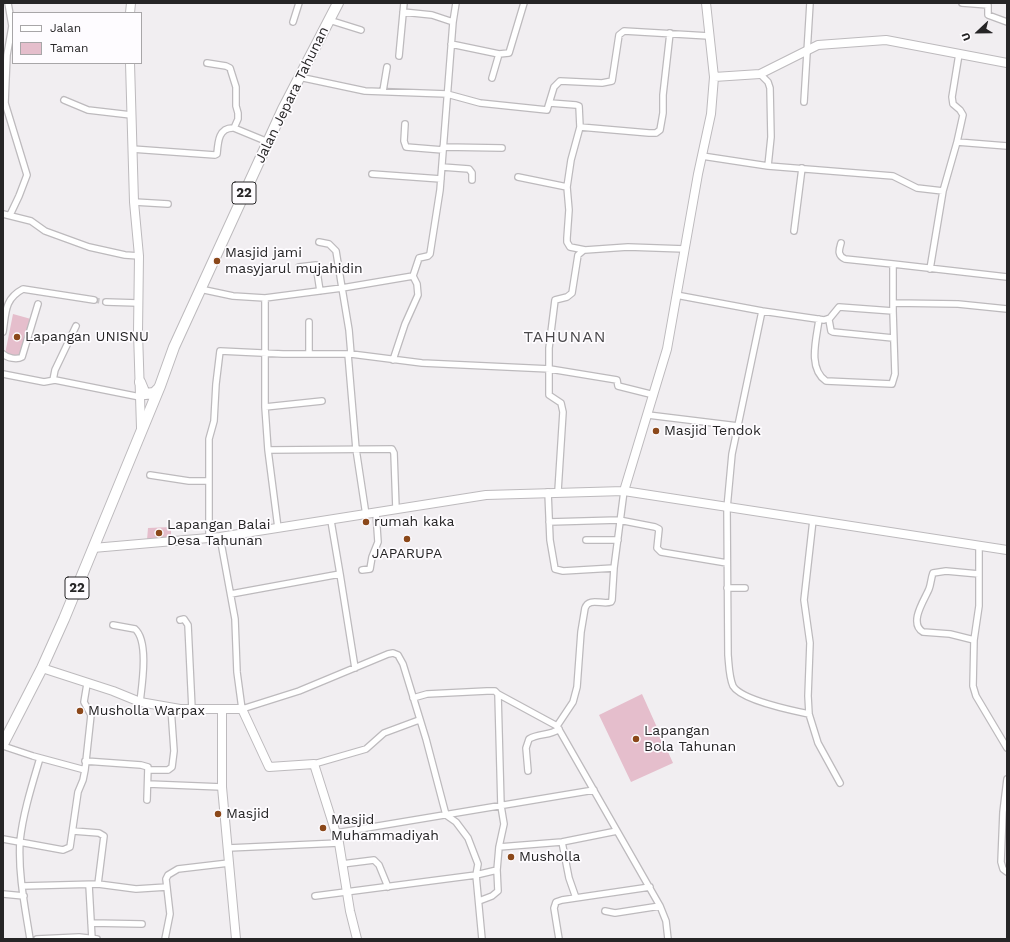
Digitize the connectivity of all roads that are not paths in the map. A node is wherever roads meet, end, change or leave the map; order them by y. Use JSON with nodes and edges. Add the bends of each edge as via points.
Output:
{"nodes":[{"id":1,"x":8,"y":3,"type":"edge"},
{"id":2,"x":300,"y":3,"type":"edge"},
{"id":3,"x":338,"y":3,"type":"edge"},
{"id":4,"x":404,"y":3,"type":"edge"},
{"id":5,"x":456,"y":3,"type":"edge"},
{"id":6,"x":524,"y":3,"type":"edge"},
{"id":7,"x":706,"y":3,"type":"edge"},
{"id":8,"x":810,"y":3,"type":"edge"},
{"id":9,"x":962,"y":3,"type":"edge"},
{"id":10,"x":403,"y":12,"type":"junction"},
{"id":11,"x":329,"y":20,"type":"junction"},
{"id":12,"x":293,"y":22,"type":"dead end"},
{"id":13,"x":453,"y":22,"type":"junction"},
{"id":14,"x":1007,"y":22,"type":"edge"},
{"id":15,"x":361,"y":30,"type":"dead end"},
{"id":16,"x":12,"y":32,"type":"edge"},
{"id":17,"x":670,"y":33,"type":"junction"},
{"id":18,"x":710,"y":36,"type":"junction"},
{"id":19,"x":451,"y":44,"type":"junction"},
{"id":20,"x":806,"y":50,"type":"junction"},
{"id":21,"x":499,"y":54,"type":"junction"},
{"id":22,"x":959,"y":54,"type":"junction"},
{"id":23,"x":399,"y":56,"type":"dead end"},
{"id":24,"x":207,"y":63,"type":"dead end"},
{"id":25,"x":1007,"y":63,"type":"edge"},
{"id":26,"x":130,"y":64,"type":"edge"},
{"id":27,"x":387,"y":67,"type":"dead end"},
{"id":28,"x":760,"y":74,"type":"junction"},
{"id":29,"x":299,"y":77,"type":"junction"},
{"id":30,"x":714,"y":77,"type":"junction"},
{"id":31,"x":492,"y":78,"type":"dead end"},
{"id":32,"x":383,"y":91,"type":"junction"},
{"id":33,"x":447,"y":94,"type":"junction"},
{"id":34,"x":64,"y":100,"type":"dead end"},
{"id":35,"x":804,"y":102,"type":"dead end"},
{"id":36,"x":550,"y":103,"type":"junction"},
{"id":37,"x":131,"y":115,"type":"junction"},
{"id":38,"x":405,"y":124,"type":"dead end"},
{"id":39,"x":580,"y":127,"type":"junction"},
{"id":40,"x":234,"y":128,"type":"junction"},
{"id":41,"x":268,"y":142,"type":"junction"},
{"id":42,"x":957,"y":142,"type":"junction"},
{"id":43,"x":1007,"y":146,"type":"edge"},
{"id":44,"x":132,"y":148,"type":"junction"},
{"id":45,"x":443,"y":148,"type":"junction"},
{"id":46,"x":502,"y":148,"type":"dead end"},
{"id":47,"x":702,"y":156,"type":"junction"},
{"id":48,"x":768,"y":166,"type":"junction"},
{"id":49,"x":442,"y":167,"type":"junction"},
{"id":50,"x":802,"y":168,"type":"junction"},
{"id":51,"x":372,"y":174,"type":"dead end"},
{"id":52,"x":518,"y":177,"type":"dead end"},
{"id":53,"x":441,"y":179,"type":"junction"},
{"id":54,"x":472,"y":180,"type":"dead end"},
{"id":55,"x":567,"y":187,"type":"junction"},
{"id":56,"x":943,"y":191,"type":"junction"},
{"id":57,"x":134,"y":202,"type":"junction"},
{"id":58,"x":168,"y":204,"type":"dead end"},
{"id":59,"x":3,"y":214,"type":"edge"},
{"id":60,"x":10,"y":215,"type":"junction"},
{"id":61,"x":794,"y":231,"type":"dead end"},
{"id":62,"x":319,"y":242,"type":"dead end"},
{"id":63,"x":840,"y":243,"type":"dead end"},
{"id":64,"x":685,"y":249,"type":"junction"},
{"id":65,"x":585,"y":250,"type":"junction"},
{"id":66,"x":139,"y":256,"type":"junction"},
{"id":67,"x":893,"y":264,"type":"junction"},
{"id":68,"x":299,"y":267,"type":"dead end"},
{"id":69,"x":930,"y":269,"type":"junction"},
{"id":70,"x":413,"y":276,"type":"junction"},
{"id":71,"x":1007,"y":277,"type":"edge"},
{"id":72,"x":342,"y":288,"type":"junction"},
{"id":73,"x":200,"y":289,"type":"junction"},
{"id":74,"x":320,"y":291,"type":"junction"},
{"id":75,"x":676,"y":295,"type":"junction"},
{"id":76,"x":265,"y":298,"type":"junction"},
{"id":77,"x":94,"y":300,"type":"tunnel mouth"},
{"id":78,"x":106,"y":302,"type":"tunnel mouth"},
{"id":79,"x":138,"y":303,"type":"junction"},
{"id":80,"x":893,"y":303,"type":"junction"},
{"id":81,"x":38,"y":304,"type":"dead end"},
{"id":82,"x":1007,"y":309,"type":"edge"},
{"id":83,"x":762,"y":311,"type":"junction"},
{"id":84,"x":893,"y":312,"type":"junction"},
{"id":85,"x":819,"y":319,"type":"junction"},
{"id":86,"x":829,"y":320,"type":"junction"},
{"id":87,"x":309,"y":322,"type":"dead end"},
{"id":88,"x":76,"y":326,"type":"dead end"},
{"id":89,"x":3,"y":332,"type":"edge"},
{"id":90,"x":893,"y":338,"type":"junction"},
{"id":91,"x":309,"y":353,"type":"junction"},
{"id":92,"x":3,"y":354,"type":"edge"},
{"id":93,"x":265,"y":354,"type":"junction"},
{"id":94,"x":350,"y":354,"type":"junction"},
{"id":95,"x":393,"y":360,"type":"junction"},
{"id":96,"x":550,"y":369,"type":"junction"},
{"id":97,"x":3,"y":374,"type":"edge"},
{"id":98,"x":53,"y":380,"type":"junction"},
{"id":99,"x":140,"y":382,"type":"junction"},
{"id":100,"x":160,"y":386,"type":"junction"},
{"id":101,"x":654,"y":395,"type":"junction"},
{"id":102,"x":140,"y":397,"type":"junction"},
{"id":103,"x":322,"y":401,"type":"dead end"},
{"id":104,"x":265,"y":407,"type":"junction"},
{"id":105,"x":648,"y":415,"type":"junction"},
{"id":106,"x":738,"y":426,"type":"junction"},
{"id":107,"x":141,"y":428,"type":"junction"},
{"id":108,"x":356,"y":449,"type":"junction"},
{"id":109,"x":268,"y":450,"type":"junction"},
{"id":110,"x":150,"y":475,"type":"dead end"},
{"id":111,"x":208,"y":481,"type":"junction"},
{"id":112,"x":624,"y":490,"type":"junction"},
{"id":113,"x":558,"y":491,"type":"junction"},
{"id":114,"x":548,"y":492,"type":"junction"},
{"id":115,"x":727,"y":508,"type":"junction"},
{"id":116,"x":396,"y":509,"type":"junction"},
{"id":117,"x":376,"y":512,"type":"junction"},
{"id":118,"x":366,"y":515,"type":"junction"},
{"id":119,"x":619,"y":520,"type":"junction"},
{"id":120,"x":813,"y":520,"type":"junction"},
{"id":121,"x":331,"y":521,"type":"junction"},
{"id":122,"x":549,"y":522,"type":"junction"},
{"id":123,"x":278,"y":528,"type":"junction"},
{"id":124,"x":220,"y":537,"type":"junction"},
{"id":125,"x":209,"y":538,"type":"junction"},
{"id":126,"x":586,"y":540,"type":"dead end"},
{"id":127,"x":618,"y":540,"type":"junction"},
{"id":128,"x":980,"y":547,"type":"junction"},
{"id":129,"x":93,"y":548,"type":"junction"},
{"id":130,"x":1007,"y":550,"type":"edge"},
{"id":131,"x":727,"y":562,"type":"junction"},
{"id":132,"x":614,"y":568,"type":"junction"},
{"id":133,"x":362,"y":570,"type":"dead end"},
{"id":134,"x":340,"y":574,"type":"junction"},
{"id":135,"x":979,"y":574,"type":"junction"},
{"id":136,"x":727,"y":588,"type":"junction"},
{"id":137,"x":745,"y":588,"type":"dead end"},
{"id":138,"x":231,"y":594,"type":"junction"},
{"id":139,"x":180,"y":620,"type":"dead end"},
{"id":140,"x":113,"y":625,"type":"dead end"},
{"id":141,"x":974,"y":640,"type":"junction"},
{"id":142,"x":42,"y":668,"type":"junction"},
{"id":143,"x":355,"y":668,"type":"junction"},
{"id":144,"x":87,"y":684,"type":"junction"},
{"id":145,"x":498,"y":694,"type":"junction"},
{"id":146,"x":412,"y":698,"type":"junction"},
{"id":147,"x":140,"y":702,"type":"junction"},
{"id":148,"x":171,"y":708,"type":"junction"},
{"id":149,"x":192,"y":709,"type":"junction"},
{"id":150,"x":242,"y":709,"type":"junction"},
{"id":151,"x":222,"y":710,"type":"junction"},
{"id":152,"x":809,"y":714,"type":"junction"},
{"id":153,"x":419,"y":720,"type":"junction"},
{"id":154,"x":558,"y":727,"type":"junction"},
{"id":155,"x":3,"y":745,"type":"edge"},
{"id":156,"x":1007,"y":748,"type":"edge"},
{"id":157,"x":40,"y":758,"type":"junction"},
{"id":158,"x":85,"y":762,"type":"junction"},
{"id":159,"x":314,"y":764,"type":"junction"},
{"id":160,"x":85,"y":770,"type":"junction"},
{"id":161,"x":149,"y":770,"type":"junction"},
{"id":162,"x":528,"y":771,"type":"dead end"},
{"id":163,"x":1007,"y":779,"type":"edge"},
{"id":164,"x":840,"y":783,"type":"dead end"},
{"id":165,"x":148,"y":784,"type":"junction"},
{"id":166,"x":222,"y":787,"type":"junction"},
{"id":167,"x":594,"y":790,"type":"junction"},
{"id":168,"x":147,"y":800,"type":"dead end"},
{"id":169,"x":501,"y":806,"type":"junction"},
{"id":170,"x":446,"y":815,"type":"junction"},
{"id":171,"x":73,"y":831,"type":"junction"},
{"id":172,"x":617,"y":831,"type":"junction"},
{"id":173,"x":336,"y":833,"type":"junction"},
{"id":174,"x":3,"y":839,"type":"edge"},
{"id":175,"x":20,"y":842,"type":"junction"},
{"id":176,"x":562,"y":842,"type":"junction"},
{"id":177,"x":339,"y":843,"type":"junction"},
{"id":178,"x":499,"y":847,"type":"junction"},
{"id":179,"x":228,"y":848,"type":"junction"},
{"id":180,"x":229,"y":863,"type":"junction"},
{"id":181,"x":342,"y":864,"type":"junction"},
{"id":182,"x":498,"y":870,"type":"junction"},
{"id":183,"x":1007,"y":872,"type":"edge"},
{"id":184,"x":476,"y":875,"type":"junction"},
{"id":185,"x":98,"y":884,"type":"junction"},
{"id":186,"x":89,"y":885,"type":"junction"},
{"id":187,"x":22,"y":886,"type":"junction"},
{"id":188,"x":167,"y":887,"type":"junction"},
{"id":189,"x":388,"y":887,"type":"junction"},
{"id":190,"x":650,"y":887,"type":"junction"},
{"id":191,"x":347,"y":892,"type":"junction"},
{"id":192,"x":3,"y":894,"type":"edge"},
{"id":193,"x":24,"y":896,"type":"junction"},
{"id":194,"x":315,"y":896,"type":"dead end"},
{"id":195,"x":576,"y":898,"type":"junction"},
{"id":196,"x":479,"y":901,"type":"junction"},
{"id":197,"x":660,"y":906,"type":"junction"},
{"id":198,"x":605,"y":911,"type":"dead end"},
{"id":199,"x":91,"y":923,"type":"junction"},
{"id":200,"x":142,"y":924,"type":"dead end"},
{"id":201,"x":30,"y":939,"type":"edge"},
{"id":202,"x":37,"y":939,"type":"edge"},
{"id":203,"x":93,"y":939,"type":"edge"},
{"id":204,"x":165,"y":939,"type":"edge"},
{"id":205,"x":236,"y":939,"type":"edge"},
{"id":206,"x":357,"y":939,"type":"edge"},
{"id":207,"x":482,"y":939,"type":"edge"},
{"id":208,"x":559,"y":939,"type":"edge"},
{"id":209,"x":668,"y":939,"type":"edge"}],
"edges":[{"from":1,"to":16,"type":"street"},
{"from":2,"to":12,"type":"street"},
{"from":3,"to":11,"type":"highway","name":"Jalan Jepara Tahunan","number":"22"},
{"from":4,"to":10,"type":"street"},
{"from":5,"to":13,"type":"street"},
{"from":6,"to":21,"type":"street","via":[[510,50],[505,54]]},
{"from":7,"to":18,"type":"street"},
{"from":8,"to":20,"type":"street"},
{"from":9,"to":14,"type":"street","via":[[988,5],[988,15]]},
{"from":10,"to":13,"type":"street","via":[[432,15]]},
{"from":10,"to":23,"type":"street"},
{"from":11,"to":15,"type":"street"},
{"from":11,"to":29,"type":"highway","name":"Jalan Jepara Tahunan","number":"22"},
{"from":13,"to":19,"type":"street"},
{"from":16,"to":60,"type":"street","via":[[7,55],[5,104],[27,175]]},
{"from":17,"to":18,"type":"street"},
{"from":17,"to":36,"type":"street","via":[[629,30],[622,32],[619,36],[612,81],[560,81],[554,87]]},
{"from":17,"to":39,"type":"street","via":[[660,130],[649,133]]},
{"from":18,"to":30,"type":"street"},
{"from":19,"to":21,"type":"street"},
{"from":19,"to":33,"type":"street"},
{"from":20,"to":22,"type":"street","via":[[821,44],[886,40]]},
{"from":20,"to":28,"type":"street"},
{"from":20,"to":35,"type":"street"},
{"from":21,"to":31,"type":"street"},
{"from":22,"to":25,"type":"street"},
{"from":22,"to":42,"type":"street","via":[[952,97],[953,104],[963,115]]},
{"from":24,"to":40,"type":"street","via":[[230,68],[236,87],[238,113]]},
{"from":26,"to":37,"type":"street"},
{"from":27,"to":32,"type":"street"},
{"from":28,"to":30,"type":"street"},
{"from":28,"to":48,"type":"street","via":[[770,88],[771,138]]},
{"from":29,"to":32,"type":"street","via":[[365,91]]},
{"from":29,"to":41,"type":"highway","name":"Jalan Jepara Tahunan","number":"22"},
{"from":30,"to":47,"type":"street","via":[[711,114]]},
{"from":32,"to":33,"type":"street"},
{"from":33,"to":36,"type":"street","via":[[480,103],[547,110]]},
{"from":33,"to":45,"type":"street"},
{"from":34,"to":37,"type":"street","via":[[88,110]]},
{"from":36,"to":39,"type":"street","via":[[579,106]]},
{"from":37,"to":44,"type":"street"},
{"from":38,"to":45,"type":"street","via":[[406,147]]},
{"from":39,"to":55,"type":"street","via":[[570,160]]},
{"from":40,"to":41,"type":"street"},
{"from":40,"to":44,"type":"street","via":[[227,127],[220,134],[215,155]]},
{"from":41,"to":73,"type":"highway","name":"Jalan Jepara Tahunan","number":"22"},
{"from":42,"to":43,"type":"street"},
{"from":42,"to":56,"type":"street"},
{"from":44,"to":57,"type":"street"},
{"from":45,"to":46,"type":"street"},
{"from":45,"to":49,"type":"street"},
{"from":47,"to":48,"type":"street"},
{"from":47,"to":64,"type":"street"},
{"from":48,"to":50,"type":"street"},
{"from":49,"to":53,"type":"street"},
{"from":49,"to":54,"type":"street","via":[[469,169]]},
{"from":50,"to":56,"type":"street","via":[[892,176],[916,188]]},
{"from":50,"to":61,"type":"street"},
{"from":51,"to":53,"type":"street"},
{"from":52,"to":55,"type":"street"},
{"from":53,"to":70,"type":"street","via":[[430,254],[419,258]]},
{"from":55,"to":65,"type":"street","via":[[567,242],[570,247]]},
{"from":56,"to":69,"type":"street"},
{"from":57,"to":58,"type":"street"},
{"from":57,"to":66,"type":"street"},
{"from":59,"to":60,"type":"street"},
{"from":60,"to":66,"type":"street","via":[[31,221],[44,231],[89,247]]},
{"from":62,"to":72,"type":"street","via":[[329,244],[336,251]]},
{"from":63,"to":67,"type":"street","via":[[839,253],[845,259]]},
{"from":64,"to":65,"type":"street","via":[[628,247]]},
{"from":64,"to":75,"type":"street"},
{"from":65,"to":96,"type":"street","via":[[578,255],[572,293],[555,300],[550,340]]},
{"from":66,"to":79,"type":"street"},
{"from":67,"to":69,"type":"street"},
{"from":67,"to":80,"type":"street"},
{"from":68,"to":74,"type":"street","via":[[316,264]]},
{"from":69,"to":71,"type":"street"},
{"from":70,"to":72,"type":"street"},
{"from":70,"to":95,"type":"street","via":[[418,295]]},
{"from":72,"to":74,"type":"street"},
{"from":72,"to":94,"type":"street","via":[[350,330]]},
{"from":73,"to":76,"type":"street","via":[[233,296]]},
{"from":73,"to":100,"type":"highway","name":"Jalan Jepara Tahunan","number":"22"},
{"from":74,"to":76,"type":"street"},
{"from":75,"to":83,"type":"street"},
{"from":75,"to":101,"type":"street","via":[[667,349]]},
{"from":76,"to":93,"type":"street"},
{"from":77,"to":89,"type":"street","via":[[23,289],[10,299]]},
{"from":78,"to":79,"type":"street"},
{"from":79,"to":99,"type":"street"},
{"from":80,"to":82,"type":"street","via":[[958,304]]},
{"from":80,"to":84,"type":"street"},
{"from":81,"to":92,"type":"street","via":[[22,358]]},
{"from":83,"to":85,"type":"street"},
{"from":83,"to":106,"type":"street"},
{"from":84,"to":86,"type":"street","via":[[839,307]]},
{"from":84,"to":90,"type":"street"},
{"from":85,"to":86,"type":"street"},
{"from":85,"to":90,"type":"street","via":[[816,368],[826,381],[893,383]]},
{"from":86,"to":90,"type":"street","via":[[830,331],[833,332]]},
{"from":87,"to":91,"type":"street"},
{"from":88,"to":98,"type":"street","via":[[55,370]]},
{"from":91,"to":93,"type":"street"},
{"from":91,"to":94,"type":"street"},
{"from":93,"to":104,"type":"street"},
{"from":93,"to":111,"type":"street","via":[[220,350],[214,421],[209,434]]},
{"from":94,"to":95,"type":"street"},
{"from":94,"to":108,"type":"street"},
{"from":95,"to":96,"type":"street"},
{"from":96,"to":101,"type":"street","via":[[610,378],[617,380],[618,386]]},
{"from":96,"to":113,"type":"street","via":[[549,395],[563,406]]},
{"from":97,"to":98,"type":"street","via":[[44,382]]},
{"from":98,"to":102,"type":"street"},
{"from":99,"to":100,"type":"highway","via":[[143,391],[149,395]]},
{"from":99,"to":102,"type":"street"},
{"from":100,"to":107,"type":"highway","number":"22"},
{"from":101,"to":105,"type":"street"},
{"from":102,"to":107,"type":"street"},
{"from":103,"to":104,"type":"street"},
{"from":104,"to":109,"type":"street"},
{"from":105,"to":106,"type":"street"},
{"from":105,"to":112,"type":"street"},
{"from":106,"to":115,"type":"street","via":[[732,454]]},
{"from":107,"to":129,"type":"highway","number":"22"},
{"from":108,"to":109,"type":"street"},
{"from":108,"to":116,"type":"street","via":[[393,450]]},
{"from":108,"to":118,"type":"street"},
{"from":109,"to":123,"type":"street"},
{"from":110,"to":111,"type":"street"},
{"from":111,"to":125,"type":"street"},
{"from":112,"to":113,"type":"street"},
{"from":112,"to":115,"type":"street"},
{"from":112,"to":119,"type":"street"},
{"from":113,"to":114,"type":"street"},
{"from":114,"to":116,"type":"street","via":[[486,495]]},
{"from":114,"to":122,"type":"street"},
{"from":115,"to":120,"type":"street"},
{"from":115,"to":131,"type":"street"},
{"from":116,"to":117,"type":"street"},
{"from":117,"to":118,"type":"street"},
{"from":117,"to":133,"type":"street","via":[[378,542],[370,569]]},
{"from":118,"to":121,"type":"street"},
{"from":119,"to":122,"type":"street"},
{"from":119,"to":127,"type":"street"},
{"from":119,"to":131,"type":"street","via":[[659,529],[658,548],[661,552]]},
{"from":120,"to":128,"type":"street"},
{"from":120,"to":152,"type":"street","via":[[804,600],[810,643]]},
{"from":121,"to":123,"type":"street"},
{"from":121,"to":134,"type":"street"},
{"from":122,"to":132,"type":"street","via":[[556,570]]},
{"from":123,"to":124,"type":"street"},
{"from":124,"to":125,"type":"street"},
{"from":124,"to":138,"type":"street"},
{"from":125,"to":129,"type":"street"},
{"from":126,"to":127,"type":"street"},
{"from":127,"to":132,"type":"street"},
{"from":128,"to":130,"type":"street"},
{"from":128,"to":135,"type":"street"},
{"from":129,"to":142,"type":"highway","number":"22"},
{"from":131,"to":136,"type":"street"},
{"from":132,"to":154,"type":"street","via":[[612,601],[606,604],[591,602],[586,605],[580,632],[577,687],[573,702]]},
{"from":134,"to":138,"type":"street"},
{"from":134,"to":143,"type":"street"},
{"from":135,"to":141,"type":"street","via":[[979,606]]},
{"from":135,"to":141,"type":"street","via":[[946,571],[932,573],[918,616],[918,626],[923,632],[950,634]]},
{"from":136,"to":137,"type":"street"},
{"from":136,"to":152,"type":"street","via":[[728,655],[730,678],[734,686],[740,693],[758,700]]},
{"from":138,"to":150,"type":"street"},
{"from":139,"to":149,"type":"street","via":[[184,619],[188,625]]},
{"from":140,"to":147,"type":"street","via":[[135,629],[141,637],[143,651]]},
{"from":141,"to":156,"type":"street","via":[[975,692]]},
{"from":142,"to":144,"type":"street"},
{"from":142,"to":155,"type":"highway","number":"22"},
{"from":143,"to":146,"type":"street","via":[[388,654],[396,654],[403,664]]},
{"from":143,"to":150,"type":"street","via":[[299,691]]},
{"from":144,"to":147,"type":"street"},
{"from":144,"to":158,"type":"street","via":[[84,702],[91,715]]},
{"from":145,"to":146,"type":"street","via":[[495,691],[487,691],[427,694]]},
{"from":145,"to":154,"type":"street"},
{"from":145,"to":169,"type":"street"},
{"from":146,"to":153,"type":"street"},
{"from":147,"to":148,"type":"street"},
{"from":148,"to":149,"type":"street"},
{"from":148,"to":161,"type":"street","via":[[174,752],[172,766],[168,770]]},
{"from":149,"to":151,"type":"street"},
{"from":150,"to":151,"type":"street"},
{"from":150,"to":159,"type":"street","via":[[269,767]]},
{"from":151,"to":166,"type":"street"},
{"from":152,"to":164,"type":"street","via":[[818,743]]},
{"from":153,"to":159,"type":"street","via":[[384,733],[366,749]]},
{"from":153,"to":170,"type":"street"},
{"from":154,"to":162,"type":"street","via":[[554,732],[529,739],[526,748]]},
{"from":154,"to":167,"type":"street"},
{"from":155,"to":157,"type":"street"},
{"from":157,"to":160,"type":"street"},
{"from":157,"to":175,"type":"street"},
{"from":158,"to":160,"type":"street"},
{"from":158,"to":161,"type":"street","via":[[145,766]]},
{"from":159,"to":173,"type":"street"},
{"from":160,"to":171,"type":"street","via":[[78,792]]},
{"from":161,"to":165,"type":"street"},
{"from":163,"to":183,"type":"street","via":[[1001,862]]},
{"from":165,"to":166,"type":"street"},
{"from":165,"to":168,"type":"street"},
{"from":166,"to":179,"type":"street"},
{"from":167,"to":169,"type":"street"},
{"from":167,"to":172,"type":"street"},
{"from":169,"to":170,"type":"street"},
{"from":169,"to":178,"type":"street","via":[[504,824]]},
{"from":170,"to":173,"type":"street"},
{"from":170,"to":184,"type":"street","via":[[456,822],[468,838],[478,864]]},
{"from":171,"to":175,"type":"street","via":[[70,847],[66,849]]},
{"from":171,"to":185,"type":"street","via":[[99,833],[104,836]]},
{"from":172,"to":176,"type":"street"},
{"from":172,"to":190,"type":"street"},
{"from":173,"to":177,"type":"street"},
{"from":174,"to":175,"type":"street"},
{"from":175,"to":187,"type":"street"},
{"from":176,"to":178,"type":"street"},
{"from":176,"to":195,"type":"street"},
{"from":177,"to":179,"type":"street"},
{"from":177,"to":181,"type":"street"},
{"from":178,"to":182,"type":"street"},
{"from":179,"to":180,"type":"street"},
{"from":180,"to":188,"type":"street","via":[[173,870],[168,875]]},
{"from":180,"to":205,"type":"street"},
{"from":181,"to":189,"type":"street","via":[[374,860]]},
{"from":181,"to":191,"type":"street"},
{"from":182,"to":184,"type":"street"},
{"from":182,"to":196,"type":"street","via":[[498,891]]},
{"from":184,"to":189,"type":"street"},
{"from":184,"to":196,"type":"street"},
{"from":185,"to":186,"type":"street"},
{"from":185,"to":188,"type":"street","via":[[136,889]]},
{"from":186,"to":187,"type":"street"},
{"from":186,"to":199,"type":"street"},
{"from":187,"to":193,"type":"street"},
{"from":188,"to":204,"type":"street","via":[[170,914]]},
{"from":189,"to":191,"type":"street"},
{"from":190,"to":195,"type":"street"},
{"from":190,"to":197,"type":"street"},
{"from":191,"to":194,"type":"street"},
{"from":191,"to":206,"type":"street"},
{"from":192,"to":193,"type":"street"},
{"from":193,"to":201,"type":"street"},
{"from":195,"to":208,"type":"street","via":[[562,900],[555,905]]},
{"from":196,"to":207,"type":"street"},
{"from":197,"to":198,"type":"street","via":[[615,913]]},
{"from":197,"to":209,"type":"street","via":[[666,921]]},
{"from":199,"to":200,"type":"street"},
{"from":199,"to":203,"type":"street"},
{"from":202,"to":203,"type":"street"}]}
